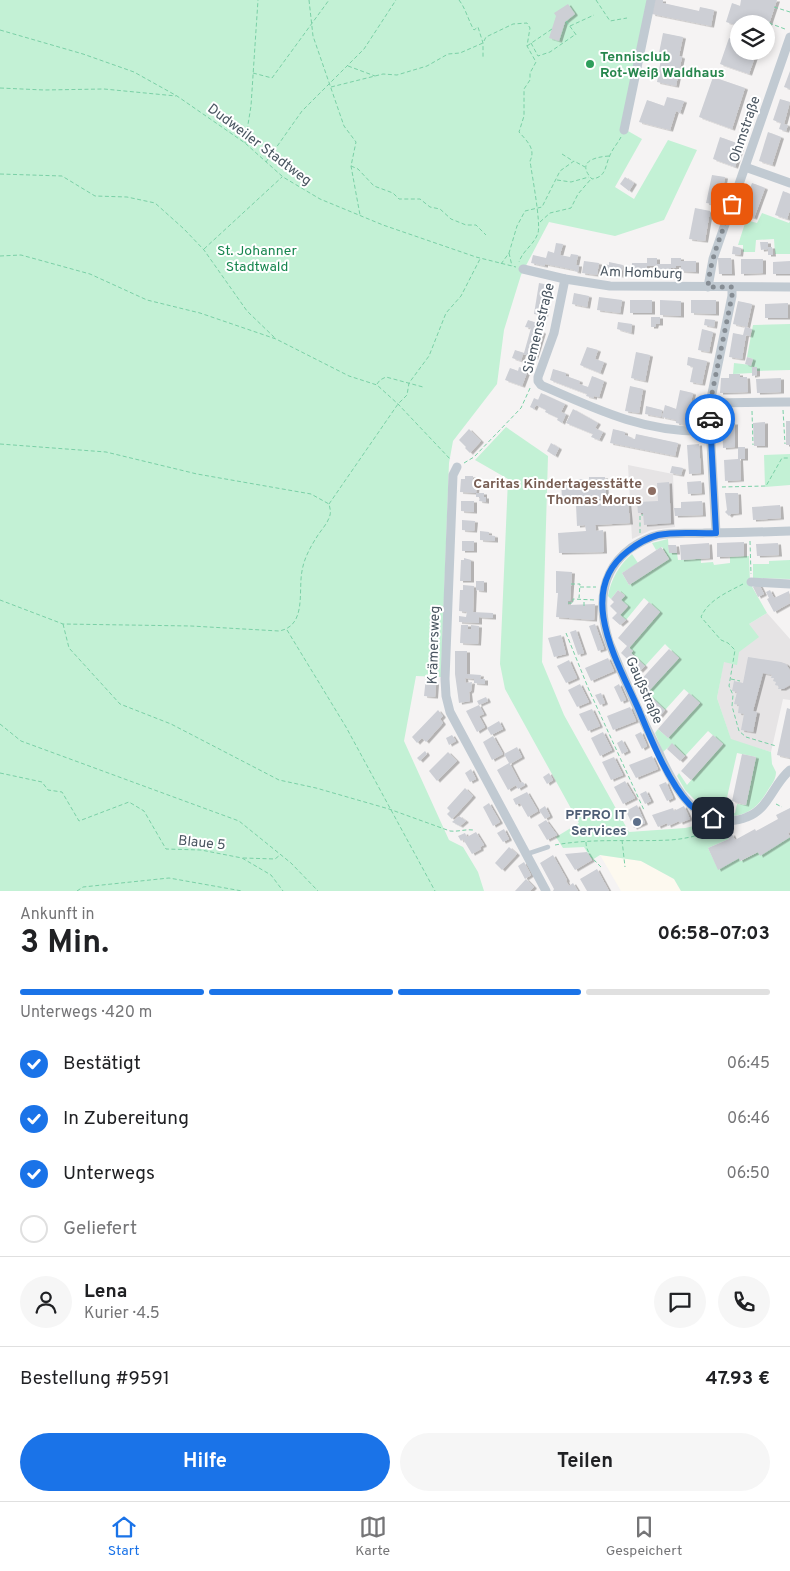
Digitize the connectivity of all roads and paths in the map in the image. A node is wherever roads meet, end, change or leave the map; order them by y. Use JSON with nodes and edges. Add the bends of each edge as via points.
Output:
{"nodes":[{"id":1,"x":258,"y":0,"type":"edge"},
{"id":2,"x":308,"y":0,"type":"edge"},
{"id":3,"x":329,"y":0,"type":"edge"},
{"id":4,"x":396,"y":0,"type":"edge"},
{"id":5,"x":459,"y":0,"type":"edge"},
{"id":6,"x":596,"y":0,"type":"edge"},
{"id":7,"x":651,"y":0,"type":"edge"},
{"id":8,"x":774,"y":7,"type":"dead end"},
{"id":9,"x":789,"y":12,"type":"edge"},
{"id":10,"x":594,"y":15,"type":"dead end"},
{"id":11,"x":627,"y":18,"type":"dead end"},
{"id":12,"x":566,"y":21,"type":"dead end"},
{"id":13,"x":312,"y":24,"type":"junction"},
{"id":14,"x":775,"y":25,"type":"edge"},
{"id":15,"x":570,"y":26,"type":"junction"},
{"id":16,"x":552,"y":29,"type":"dead end"},
{"id":17,"x":0,"y":30,"type":"edge"},
{"id":18,"x":790,"y":31,"type":"edge"},
{"id":19,"x":790,"y":37,"type":"edge"},
{"id":20,"x":483,"y":43,"type":"junction"},
{"id":21,"x":531,"y":44,"type":"junction"},
{"id":22,"x":527,"y":46,"type":"junction"},
{"id":23,"x":483,"y":57,"type":"dead end"},
{"id":24,"x":347,"y":66,"type":"junction"},
{"id":25,"x":252,"y":73,"type":"junction"},
{"id":26,"x":377,"y":76,"type":"junction"},
{"id":27,"x":330,"y":84,"type":"junction"},
{"id":28,"x":331,"y":87,"type":"junction"},
{"id":29,"x":0,"y":88,"type":"edge"},
{"id":30,"x":177,"y":96,"type":"junction"},
{"id":31,"x":624,"y":130,"type":"joint"},
{"id":32,"x":245,"y":144,"type":"junction"},
{"id":33,"x":562,"y":154,"type":"dead end"},
{"id":34,"x":609,"y":156,"type":"junction"},
{"id":35,"x":574,"y":161,"type":"junction"},
{"id":36,"x":265,"y":163,"type":"junction"},
{"id":37,"x":351,"y":166,"type":"junction"},
{"id":38,"x":585,"y":167,"type":"junction"},
{"id":39,"x":745,"y":167,"type":"junction"},
{"id":40,"x":0,"y":174,"type":"edge"},
{"id":41,"x":589,"y":176,"type":"junction"},
{"id":42,"x":283,"y":177,"type":"junction"},
{"id":43,"x":592,"y":179,"type":"junction"},
{"id":44,"x":557,"y":180,"type":"junction"},
{"id":45,"x":790,"y":184,"type":"edge"},
{"id":46,"x":537,"y":209,"type":"junction"},
{"id":47,"x":360,"y":216,"type":"junction"},
{"id":48,"x":539,"y":223,"type":"junction"},
{"id":49,"x":486,"y":235,"type":"dead end"},
{"id":50,"x":204,"y":250,"type":"junction"},
{"id":51,"x":509,"y":253,"type":"junction"},
{"id":52,"x":0,"y":256,"type":"edge"},
{"id":53,"x":480,"y":258,"type":"junction"},
{"id":54,"x":501,"y":264,"type":"junction"},
{"id":55,"x":520,"y":268,"type":"joint"},
{"id":56,"x":565,"y":279,"type":"junction"},
{"id":57,"x":708,"y":287,"type":"junction"},
{"id":58,"x":732,"y":287,"type":"junction"},
{"id":59,"x":790,"y":287,"type":"edge"},
{"id":60,"x":276,"y":339,"type":"junction"},
{"id":61,"x":409,"y":383,"type":"junction"},
{"id":62,"x":377,"y":385,"type":"junction"},
{"id":63,"x":531,"y":386,"type":"dead end"},
{"id":64,"x":422,"y":387,"type":"dead end"},
{"id":65,"x":752,"y":402,"type":"junction"},
{"id":66,"x":786,"y":402,"type":"edge"},
{"id":67,"x":710,"y":403,"type":"junction"},
{"id":68,"x":398,"y":404,"type":"junction"},
{"id":69,"x":710,"y":431,"type":"junction"},
{"id":70,"x":0,"y":444,"type":"edge"},
{"id":71,"x":785,"y":444,"type":"dead end"},
{"id":72,"x":752,"y":445,"type":"dead end"},
{"id":73,"x":790,"y":458,"type":"edge"},
{"id":74,"x":457,"y":467,"type":"junction"},
{"id":75,"x":727,"y":487,"type":"dead end"},
{"id":76,"x":329,"y":504,"type":"junction"},
{"id":77,"x":643,"y":515,"type":"dead end"},
{"id":78,"x":640,"y":529,"type":"dead end"},
{"id":79,"x":790,"y":530,"type":"edge"},
{"id":80,"x":750,"y":532,"type":"junction"},
{"id":81,"x":716,"y":533,"type":"junction"},
{"id":82,"x":751,"y":582,"type":"junction"},
{"id":83,"x":570,"y":584,"type":"dead end"},
{"id":84,"x":790,"y":584,"type":"edge"},
{"id":85,"x":580,"y":586,"type":"junction"},
{"id":86,"x":604,"y":587,"type":"junction"},
{"id":87,"x":579,"y":599,"type":"junction"},
{"id":88,"x":584,"y":599,"type":"junction"},
{"id":89,"x":0,"y":600,"type":"edge"},
{"id":90,"x":602,"y":600,"type":"junction"},
{"id":91,"x":568,"y":603,"type":"dead end"},
{"id":92,"x":584,"y":606,"type":"dead end"},
{"id":93,"x":63,"y":624,"type":"junction"},
{"id":94,"x":287,"y":630,"type":"junction"},
{"id":95,"x":566,"y":633,"type":"dead end"},
{"id":96,"x":730,"y":679,"type":"junction"},
{"id":97,"x":740,"y":681,"type":"dead end"},
{"id":98,"x":0,"y":724,"type":"edge"},
{"id":99,"x":776,"y":746,"type":"dead end"},
{"id":100,"x":790,"y":770,"type":"edge"},
{"id":101,"x":0,"y":773,"type":"edge"},
{"id":102,"x":389,"y":809,"type":"junction"},
{"id":103,"x":644,"y":810,"type":"dead end"},
{"id":104,"x":706,"y":815,"type":"junction"},
{"id":105,"x":724,"y":820,"type":"junction"},
{"id":106,"x":473,"y":830,"type":"dead end"},
{"id":107,"x":694,"y":836,"type":"junction"},
{"id":108,"x":622,"y":840,"type":"junction"},
{"id":109,"x":586,"y":842,"type":"junction"},
{"id":110,"x":548,"y":847,"type":"joint"},
{"id":111,"x":527,"y":854,"type":"junction"},
{"id":112,"x":281,"y":855,"type":"junction"},
{"id":113,"x":242,"y":858,"type":"junction"},
{"id":114,"x":625,"y":867,"type":"dead end"},
{"id":115,"x":602,"y":868,"type":"dead end"},
{"id":116,"x":78,"y":891,"type":"edge"},
{"id":117,"x":242,"y":891,"type":"edge"},
{"id":118,"x":283,"y":891,"type":"edge"},
{"id":119,"x":318,"y":891,"type":"edge"},
{"id":120,"x":435,"y":891,"type":"edge"},
{"id":121,"x":546,"y":891,"type":"edge"}],
"edges":[{"from":1,"to":25,"type":"path"},
{"from":2,"to":13,"type":"path"},
{"from":3,"to":13,"type":"path"},
{"from":4,"to":24,"type":"path","via":[[364,49]]},
{"from":5,"to":20,"type":"path","via":[[474,30],[478,27]]},
{"from":6,"to":11,"type":"path","via":[[610,21]]},
{"from":7,"to":31,"type":"street"},
{"from":8,"to":9,"type":"path"},
{"from":10,"to":15,"type":"path"},
{"from":12,"to":15,"type":"path"},
{"from":13,"to":25,"type":"path","via":[[272,78]]},
{"from":13,"to":27,"type":"path"},
{"from":14,"to":18,"type":"path"},
{"from":15,"to":21,"type":"path","via":[[577,35],[550,52],[538,56]]},
{"from":16,"to":21,"type":"path"},
{"from":17,"to":30,"type":"path","name":"Dudweiler Stadtweg","via":[[134,72]]},
{"from":19,"to":39,"type":"street","name":"Ohmstraße"},
{"from":20,"to":22,"type":"path","via":[[486,37],[513,24],[527,23],[530,28]]},
{"from":20,"to":23,"type":"path"},
{"from":20,"to":26,"type":"path","via":[[460,53],[448,54],[427,66],[397,75]]},
{"from":21,"to":22,"type":"path"},
{"from":22,"to":46,"type":"path","via":[[536,62],[524,89],[524,116],[520,132],[532,149],[530,161]]},
{"from":24,"to":26,"type":"path"},
{"from":24,"to":27,"type":"path"},
{"from":25,"to":32,"type":"path"},
{"from":26,"to":28,"type":"path"},
{"from":27,"to":28,"type":"path"},
{"from":27,"to":36,"type":"path","via":[[302,111]]},
{"from":28,"to":37,"type":"path","via":[[344,126],[356,142]]},
{"from":29,"to":30,"type":"path","via":[[104,90]]},
{"from":30,"to":32,"type":"path","name":"Dudweiler Stadtweg"},
{"from":31,"to":34,"type":"path"},
{"from":32,"to":36,"type":"path","name":"Dudweiler Stadtweg"},
{"from":33,"to":35,"type":"path"},
{"from":34,"to":38,"type":"path","via":[[596,157]]},
{"from":34,"to":43,"type":"path","via":[[605,171]]},
{"from":35,"to":38,"type":"path"},
{"from":35,"to":44,"type":"path","via":[[560,171]]},
{"from":36,"to":42,"type":"path","name":"Dudweiler Stadtweg"},
{"from":37,"to":47,"type":"path"},
{"from":37,"to":49,"type":"path","via":[[374,186],[393,193],[399,199],[420,199],[451,219],[476,225]]},
{"from":38,"to":41,"type":"path"},
{"from":39,"to":45,"type":"street"},
{"from":39,"to":57,"type":"street","name":"Ohmstraße","via":[[713,259]]},
{"from":40,"to":50,"type":"path","via":[[62,176],[95,196],[127,197],[154,204]]},
{"from":41,"to":43,"type":"path"},
{"from":41,"to":44,"type":"path","via":[[571,182]]},
{"from":42,"to":47,"type":"path","name":"Dudweiler Stadtweg","via":[[320,199]]},
{"from":42,"to":50,"type":"path"},
{"from":43,"to":48,"type":"path","via":[[578,194],[571,208],[550,213]]},
{"from":44,"to":46,"type":"path","via":[[542,207]]},
{"from":46,"to":48,"type":"path"},
{"from":46,"to":51,"type":"path","via":[[525,211]]},
{"from":47,"to":53,"type":"path","name":"Dudweiler Stadtweg"},
{"from":48,"to":55,"type":"path","via":[[537,236],[522,254]]},
{"from":50,"to":60,"type":"path","via":[[247,311]]},
{"from":51,"to":54,"type":"path"},
{"from":51,"to":54,"type":"path","name":"Dudweiler Stadtweg","via":[[512,266]]},
{"from":52,"to":60,"type":"path","via":[[21,255],[90,274],[147,300],[200,313]]},
{"from":53,"to":54,"type":"path","name":"Dudweiler Stadtweg"},
{"from":53,"to":61,"type":"path","via":[[461,296],[446,313],[430,356]]},
{"from":55,"to":56,"type":"street","name":"Am Homburg"},
{"from":56,"to":57,"type":"street","name":"Am Homburg","via":[[617,287]]},
{"from":56,"to":69,"type":"street","name":"Siemensstraße","via":[[554,333],[538,377],[541,385],[615,417],[679,431]]},
{"from":57,"to":58,"type":"street","name":"Am Homburg"},
{"from":58,"to":59,"type":"street","name":"Am Homburg"},
{"from":58,"to":67,"type":"street"},
{"from":60,"to":62,"type":"path","via":[[349,376]]},
{"from":61,"to":62,"type":"path","via":[[386,376]]},
{"from":61,"to":64,"type":"path"},
{"from":61,"to":68,"type":"path","via":[[407,395]]},
{"from":62,"to":68,"type":"path"},
{"from":63,"to":74,"type":"path","via":[[521,408],[474,457]]},
{"from":65,"to":66,"type":"street"},
{"from":65,"to":67,"type":"street"},
{"from":65,"to":72,"type":"path"},
{"from":66,"to":71,"type":"path"},
{"from":67,"to":69,"type":"street"},
{"from":68,"to":74,"type":"path"},
{"from":68,"to":76,"type":"path"},
{"from":69,"to":81,"type":"street"},
{"from":70,"to":76,"type":"path","via":[[106,452],[197,474],[311,494]]},
{"from":73,"to":75,"type":"path","via":[[782,458],[766,486]]},
{"from":74,"to":111,"type":"street","name":"Krämersweg","via":[[453,475],[446,696],[450,712]]},
{"from":76,"to":94,"type":"path","via":[[330,516],[308,552],[302,572],[297,618]]},
{"from":77,"to":78,"type":"path","via":[[640,515]]},
{"from":79,"to":80,"type":"street","name":"Gaußstraße"},
{"from":80,"to":81,"type":"street","name":"Gaußstraße"},
{"from":80,"to":82,"type":"path"},
{"from":81,"to":86,"type":"street","name":"Gaußstraße","via":[[660,535],[641,542],[618,559]]},
{"from":82,"to":84,"type":"street"},
{"from":82,"to":96,"type":"path","via":[[710,603],[701,617],[721,640],[735,650]]},
{"from":83,"to":85,"type":"path"},
{"from":85,"to":86,"type":"path"},
{"from":85,"to":87,"type":"path"},
{"from":86,"to":90,"type":"street","name":"Gaußstraße"},
{"from":87,"to":88,"type":"path"},
{"from":87,"to":91,"type":"path"},
{"from":88,"to":90,"type":"path"},
{"from":88,"to":92,"type":"path"},
{"from":89,"to":93,"type":"path"},
{"from":90,"to":104,"type":"street","name":"Gaußstraße","via":[[609,642],[648,733],[685,799]]},
{"from":93,"to":94,"type":"path"},
{"from":93,"to":102,"type":"path","via":[[69,648],[120,704],[171,724],[278,780]]},
{"from":94,"to":102,"type":"path","via":[[346,727]]},
{"from":95,"to":103,"type":"path"},
{"from":96,"to":97,"type":"path"},
{"from":96,"to":99,"type":"path","via":[[732,706],[739,731],[746,737]]},
{"from":98,"to":112,"type":"path","via":[[21,741],[239,821]]},
{"from":100,"to":105,"type":"street","name":"Gaußstraße","via":[[757,812],[739,820]]},
{"from":101,"to":113,"type":"path","name":"Blaue 5","via":[[42,782],[48,790],[62,792],[79,821],[129,802],[144,811],[166,849],[202,850]]},
{"from":102,"to":106,"type":"path","via":[[450,831]]},
{"from":102,"to":120,"type":"path"},
{"from":104,"to":105,"type":"street","name":"Gaußstraße"},
{"from":104,"to":107,"type":"path"},
{"from":105,"to":107,"type":"path","via":[[722,828]]},
{"from":107,"to":108,"type":"path","via":[[670,840]]},
{"from":108,"to":109,"type":"path"},
{"from":108,"to":114,"type":"path"},
{"from":109,"to":110,"type":"path"},
{"from":109,"to":115,"type":"path","via":[[586,849]]},
{"from":110,"to":111,"type":"lane"},
{"from":111,"to":121,"type":"street","name":"Krämersweg"},
{"from":112,"to":113,"type":"path","name":"Blaue 5","via":[[275,859]]},
{"from":112,"to":119,"type":"path"},
{"from":113,"to":118,"type":"path","name":"Blaue 5","via":[[271,876]]},
{"from":116,"to":117,"type":"path","via":[[83,887],[169,878]]}]}
